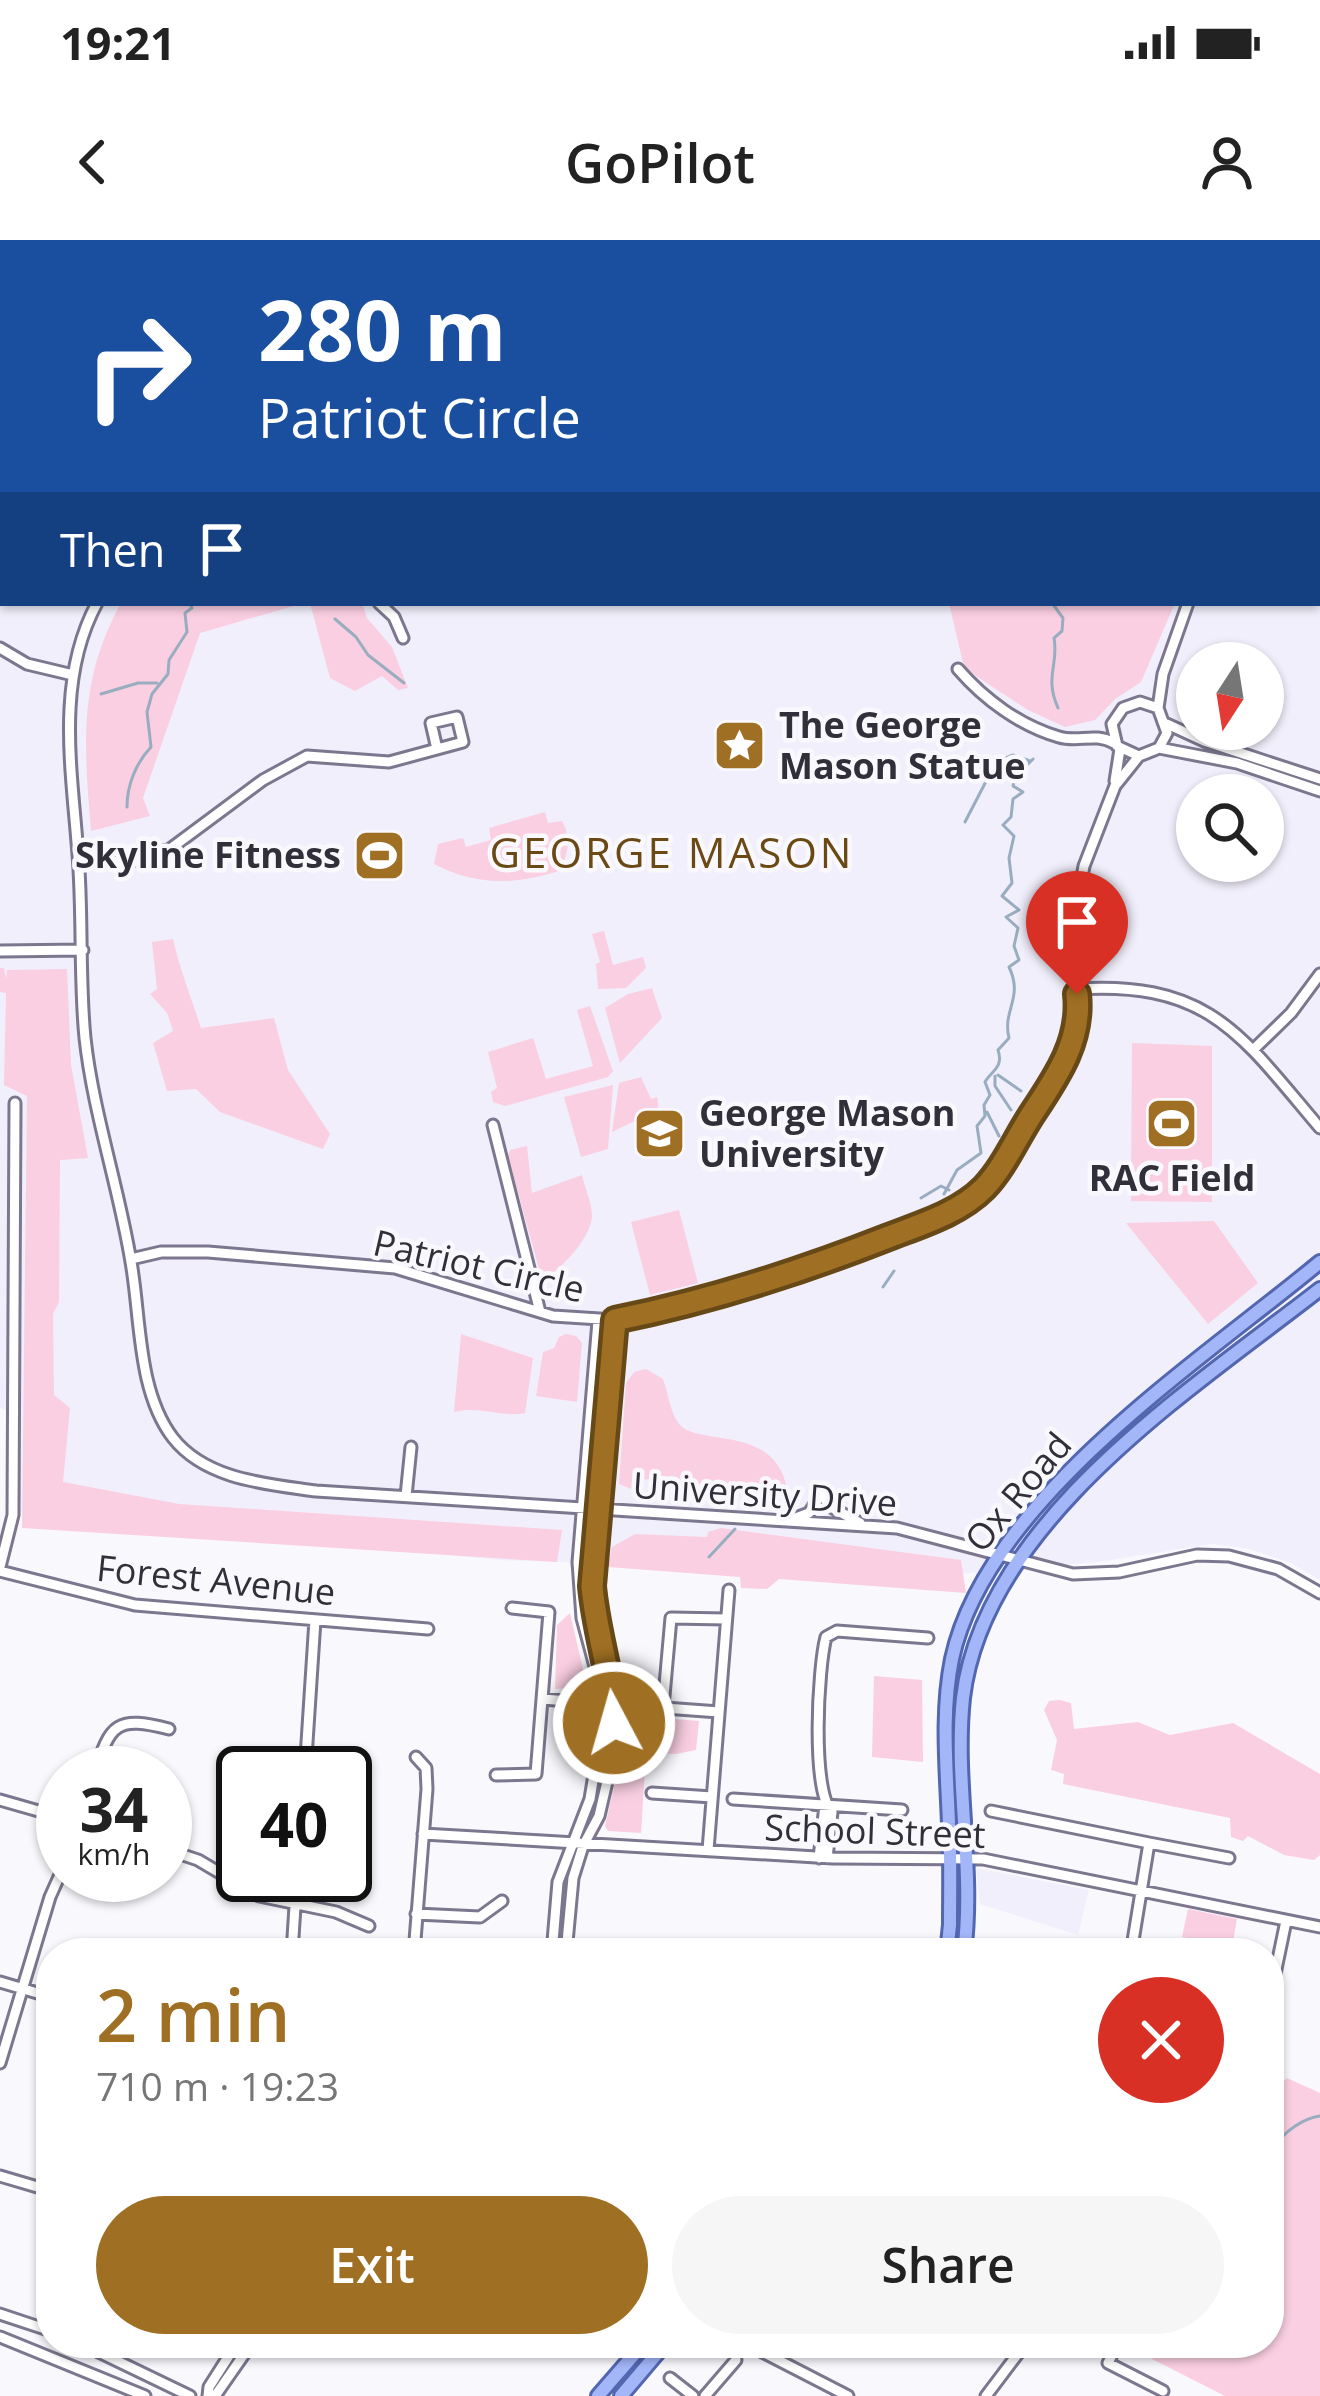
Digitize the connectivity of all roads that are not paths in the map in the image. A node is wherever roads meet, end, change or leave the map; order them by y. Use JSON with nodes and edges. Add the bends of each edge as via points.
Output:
{"nodes":[{"id":1,"x":96,"y":606,"type":"edge"},
{"id":2,"x":382,"y":606,"type":"edge"},
{"id":3,"x":1187,"y":606,"type":"edge"},
{"id":4,"x":404,"y":638,"type":"dead end"},
{"id":5,"x":0,"y":648,"type":"edge"},
{"id":6,"x":958,"y":669,"type":"dead end"},
{"id":7,"x":1163,"y":674,"type":"junction"},
{"id":8,"x":73,"y":676,"type":"junction"},
{"id":9,"x":1140,"y":702,"type":"junction"},
{"id":10,"x":1158,"y":708,"type":"junction"},
{"id":11,"x":1112,"y":724,"type":"junction"},
{"id":12,"x":1167,"y":724,"type":"junction"},
{"id":13,"x":1090,"y":736,"type":"junction"},
{"id":14,"x":1118,"y":746,"type":"junction"},
{"id":15,"x":1159,"y":748,"type":"junction"},
{"id":16,"x":437,"y":749,"type":"dead end"},
{"id":17,"x":1139,"y":756,"type":"junction"},
{"id":18,"x":1320,"y":779,"type":"edge"},
{"id":19,"x":1115,"y":786,"type":"junction"},
{"id":20,"x":1320,"y":791,"type":"edge"},
{"id":21,"x":79,"y":862,"type":"junction"},
{"id":22,"x":83,"y":950,"type":"junction"},
{"id":23,"x":0,"y":951,"type":"edge"},
{"id":24,"x":1320,"y":974,"type":"edge"},
{"id":25,"x":1077,"y":989,"type":"junction"},
{"id":26,"x":1253,"y":1050,"type":"junction"},
{"id":27,"x":14,"y":1103,"type":"dead end"},
{"id":28,"x":493,"y":1125,"type":"dead end"},
{"id":29,"x":1320,"y":1128,"type":"edge"},
{"id":30,"x":131,"y":1259,"type":"junction"},
{"id":31,"x":1320,"y":1262,"type":"edge"},
{"id":32,"x":1320,"y":1288,"type":"edge"},
{"id":33,"x":540,"y":1312,"type":"junction"},
{"id":34,"x":615,"y":1320,"type":"junction"},
{"id":35,"x":598,"y":1321,"type":"junction"},
{"id":36,"x":411,"y":1447,"type":"dead end"},
{"id":37,"x":0,"y":1491,"type":"edge"},
{"id":38,"x":14,"y":1492,"type":"junction"},
{"id":39,"x":406,"y":1496,"type":"junction"},
{"id":40,"x":582,"y":1508,"type":"junction"},
{"id":41,"x":596,"y":1508,"type":"junction"},
{"id":42,"x":788,"y":1521,"type":"junction"},
{"id":43,"x":866,"y":1526,"type":"junction"},
{"id":44,"x":999,"y":1558,"type":"junction"},
{"id":45,"x":1018,"y":1562,"type":"junction"},
{"id":46,"x":0,"y":1569,"type":"edge"},
{"id":47,"x":729,"y":1589,"type":"dead end"},
{"id":48,"x":1320,"y":1593,"type":"edge"},
{"id":49,"x":512,"y":1608,"type":"dead end"},
{"id":50,"x":726,"y":1619,"type":"junction"},
{"id":51,"x":315,"y":1620,"type":"junction"},
{"id":52,"x":428,"y":1629,"type":"dead end"},
{"id":53,"x":928,"y":1638,"type":"dead end"},
{"id":54,"x":542,"y":1700,"type":"junction"},
{"id":55,"x":607,"y":1702,"type":"junction"},
{"id":56,"x":663,"y":1707,"type":"junction"},
{"id":57,"x":719,"y":1712,"type":"junction"},
{"id":58,"x":169,"y":1729,"type":"dead end"},
{"id":59,"x":103,"y":1746,"type":"edge"},
{"id":60,"x":306,"y":1746,"type":"edge"},
{"id":61,"x":416,"y":1757,"type":"dead end"},
{"id":62,"x":496,"y":1774,"type":"dead end"},
{"id":63,"x":652,"y":1793,"type":"dead end"},
{"id":64,"x":712,"y":1798,"type":"junction"},
{"id":65,"x":733,"y":1799,"type":"dead end"},
{"id":66,"x":0,"y":1800,"type":"edge"},
{"id":67,"x":824,"y":1805,"type":"junction"},
{"id":68,"x":902,"y":1810,"type":"dead end"},
{"id":69,"x":992,"y":1810,"type":"dead end"},
{"id":70,"x":36,"y":1811,"type":"edge"},
{"id":71,"x":423,"y":1834,"type":"junction"},
{"id":72,"x":1149,"y":1843,"type":"junction"},
{"id":73,"x":570,"y":1844,"type":"junction"},
{"id":74,"x":583,"y":1846,"type":"junction"},
{"id":75,"x":708,"y":1850,"type":"junction"},
{"id":76,"x":823,"y":1858,"type":"junction"},
{"id":77,"x":967,"y":1858,"type":"junction"},
{"id":78,"x":1229,"y":1858,"type":"dead end"},
{"id":79,"x":950,"y":1859,"type":"junction"},
{"id":80,"x":192,"y":1860,"type":"edge"},
{"id":81,"x":1139,"y":1892,"type":"junction"},
{"id":82,"x":502,"y":1900,"type":"dead end"},
{"id":83,"x":49,"y":1902,"type":"edge"},
{"id":84,"x":295,"y":1902,"type":"edge"},
{"id":85,"x":295,"y":1905,"type":"junction"},
{"id":86,"x":416,"y":1914,"type":"junction"},
{"id":87,"x":1286,"y":1921,"type":"junction"},
{"id":88,"x":369,"y":1926,"type":"dead end"},
{"id":89,"x":1320,"y":1927,"type":"edge"},
{"id":90,"x":38,"y":1938,"type":"edge"},
{"id":91,"x":293,"y":1938,"type":"edge"},
{"id":92,"x":415,"y":1938,"type":"edge"},
{"id":93,"x":553,"y":1938,"type":"edge"},
{"id":94,"x":567,"y":1938,"type":"edge"},
{"id":95,"x":947,"y":1938,"type":"edge"},
{"id":96,"x":966,"y":1938,"type":"edge"},
{"id":97,"x":1133,"y":1938,"type":"edge"},
{"id":98,"x":1282,"y":1938,"type":"edge"},
{"id":99,"x":36,"y":1944,"type":"edge"},
{"id":100,"x":0,"y":1982,"type":"edge"},
{"id":101,"x":23,"y":1988,"type":"junction"},
{"id":102,"x":36,"y":1992,"type":"edge"},
{"id":103,"x":0,"y":2063,"type":"edge"},
{"id":104,"x":0,"y":2176,"type":"edge"},
{"id":105,"x":36,"y":2187,"type":"edge"},
{"id":106,"x":0,"y":2314,"type":"edge"},
{"id":107,"x":36,"y":2326,"type":"edge"},
{"id":108,"x":0,"y":2338,"type":"edge"},
{"id":109,"x":36,"y":2352,"type":"edge"},
{"id":110,"x":111,"y":2358,"type":"edge"},
{"id":111,"x":227,"y":2358,"type":"edge"},
{"id":112,"x":241,"y":2358,"type":"edge"},
{"id":113,"x":631,"y":2358,"type":"edge"},
{"id":114,"x":653,"y":2358,"type":"edge"},
{"id":115,"x":769,"y":2358,"type":"edge"},
{"id":116,"x":1015,"y":2358,"type":"edge"},
{"id":117,"x":1110,"y":2358,"type":"edge"},
{"id":118,"x":55,"y":2359,"type":"edge"},
{"id":119,"x":736,"y":2360,"type":"dead end"},
{"id":120,"x":670,"y":2378,"type":"dead end"},
{"id":121,"x":1163,"y":2391,"type":"dead end"},
{"id":122,"x":832,"y":2393,"type":"edge"},
{"id":123,"x":145,"y":2396,"type":"edge"},
{"id":124,"x":190,"y":2396,"type":"edge"},
{"id":125,"x":212,"y":2396,"type":"edge"},
{"id":126,"x":598,"y":2396,"type":"edge"},
{"id":127,"x":621,"y":2396,"type":"edge"},
{"id":128,"x":693,"y":2396,"type":"edge"},
{"id":129,"x":705,"y":2396,"type":"edge"},
{"id":130,"x":848,"y":2396,"type":"edge"},
{"id":131,"x":986,"y":2396,"type":"edge"}],
"edges":[{"from":1,"to":8,"type":"street"},
{"from":2,"to":4,"type":"street"},
{"from":3,"to":7,"type":"street"},
{"from":5,"to":8,"type":"street"},
{"from":6,"to":13,"type":"street","via":[[1000,709],[1061,738]]},
{"from":7,"to":9,"type":"street"},
{"from":7,"to":10,"type":"street"},
{"from":8,"to":21,"type":"street"},
{"from":9,"to":10,"type":"street"},
{"from":9,"to":11,"type":"street"},
{"from":10,"to":12,"type":"street"},
{"from":11,"to":13,"type":"street"},
{"from":11,"to":14,"type":"street"},
{"from":12,"to":15,"type":"street"},
{"from":12,"to":18,"type":"street"},
{"from":13,"to":14,"type":"street"},
{"from":14,"to":17,"type":"street"},
{"from":14,"to":19,"type":"street"},
{"from":15,"to":17,"type":"street","name":"Patriot Circle"},
{"from":15,"to":20,"type":"street"},
{"from":16,"to":21,"type":"street","via":[[389,763],[307,756],[180,844],[132,861]]},
{"from":17,"to":19,"type":"street","name":"Patriot Circle"},
{"from":19,"to":25,"type":"street","name":"Patriot Circle","via":[[1084,866]]},
{"from":21,"to":22,"type":"street"},
{"from":22,"to":23,"type":"street"},
{"from":22,"to":30,"type":"street","via":[[87,1051]]},
{"from":24,"to":26,"type":"street"},
{"from":25,"to":26,"type":"street","via":[[1172,995],[1216,1015]]},
{"from":25,"to":34,"type":"street","name":"Patriot Circle","via":[[1063,1066],[1005,1160],[962,1204],[768,1283]]},
{"from":26,"to":29,"type":"street"},
{"from":27,"to":38,"type":"street"},
{"from":28,"to":33,"type":"street"},
{"from":30,"to":33,"type":"street","name":"Patriot Circle","via":[[208,1252],[395,1268]]},
{"from":30,"to":39,"type":"street","name":"University Drive","via":[[150,1386],[175,1441],[243,1479]]},
{"from":31,"to":44,"type":"main road","name":"Ox Road","via":[[1082,1457]]},
{"from":32,"to":45,"type":"main road","name":"Ox Road","via":[[1101,1464]]},
{"from":33,"to":35,"type":"street","name":"Patriot Circle"},
{"from":34,"to":35,"type":"street","name":"Patriot Circle"},
{"from":34,"to":41,"type":"street"},
{"from":35,"to":40,"type":"street"},
{"from":36,"to":39,"type":"street"},
{"from":37,"to":38,"type":"street"},
{"from":38,"to":46,"type":"street"},
{"from":39,"to":40,"type":"street","name":"University Drive"},
{"from":40,"to":41,"type":"street","name":"University Drive"},
{"from":40,"to":55,"type":"street","via":[[578,1594]]},
{"from":41,"to":42,"type":"street","name":"University Drive"},
{"from":41,"to":55,"type":"street","via":[[593,1600]]},
{"from":42,"to":43,"type":"street","name":"University Drive"},
{"from":42,"to":43,"type":"street","via":[[809,1513],[822,1493],[829,1506]]},
{"from":43,"to":44,"type":"street","name":"University Drive"},
{"from":44,"to":45,"type":"street","name":"University Drive"},
{"from":44,"to":79,"type":"main road","name":"Ox Road","via":[[963,1625],[950,1676]]},
{"from":45,"to":48,"type":"street","name":"University Drive","via":[[1086,1575],[1229,1556],[1278,1569]]},
{"from":45,"to":77,"type":"main road","name":"Ox Road","via":[[965,1683]]},
{"from":46,"to":51,"type":"street","name":"Forest Avenue","via":[[135,1605]]},
{"from":47,"to":50,"type":"street"},
{"from":49,"to":54,"type":"street","via":[[548,1612]]},
{"from":50,"to":56,"type":"street","via":[[671,1618]]},
{"from":50,"to":57,"type":"street"},
{"from":51,"to":52,"type":"street","name":"Forest Avenue"},
{"from":51,"to":60,"type":"street"},
{"from":53,"to":67,"type":"street","via":[[837,1631],[826,1637]]},
{"from":54,"to":55,"type":"street"},
{"from":54,"to":62,"type":"street","via":[[536,1774]]},
{"from":55,"to":56,"type":"street"},
{"from":55,"to":73,"type":"street","via":[[597,1773]]},
{"from":55,"to":74,"type":"street","via":[[613,1756]]},
{"from":56,"to":57,"type":"street"},
{"from":57,"to":64,"type":"street"},
{"from":58,"to":59,"type":"street","via":[[131,1721],[115,1727]]},
{"from":61,"to":71,"type":"street","via":[[426,1768]]},
{"from":63,"to":64,"type":"street"},
{"from":64,"to":75,"type":"street"},
{"from":65,"to":67,"type":"street"},
{"from":66,"to":70,"type":"street"},
{"from":67,"to":68,"type":"street"},
{"from":67,"to":76,"type":"street","via":[[832,1812]]},
{"from":69,"to":72,"type":"street"},
{"from":71,"to":73,"type":"street","name":"School Street"},
{"from":71,"to":86,"type":"street"},
{"from":72,"to":78,"type":"street"},
{"from":72,"to":81,"type":"street"},
{"from":73,"to":74,"type":"street","name":"School Street"},
{"from":73,"to":93,"type":"street"},
{"from":74,"to":75,"type":"street","name":"School Street"},
{"from":74,"to":94,"type":"street"},
{"from":75,"to":76,"type":"street","name":"School Street"},
{"from":76,"to":79,"type":"street","name":"School Street"},
{"from":77,"to":79,"type":"street","name":"School Street"},
{"from":77,"to":81,"type":"street","name":"School Street"},
{"from":77,"to":96,"type":"main road","name":"Ox Road"},
{"from":79,"to":95,"type":"main road","name":"Ox Road"},
{"from":80,"to":85,"type":"street","via":[[250,1893]]},
{"from":81,"to":87,"type":"street","name":"School Street"},
{"from":81,"to":97,"type":"street"},
{"from":82,"to":86,"type":"street","via":[[480,1917]]},
{"from":83,"to":90,"type":"street"},
{"from":84,"to":85,"type":"street"},
{"from":85,"to":88,"type":"street"},
{"from":85,"to":91,"type":"street"},
{"from":86,"to":92,"type":"street"},
{"from":87,"to":89,"type":"street","name":"School Street"},
{"from":87,"to":98,"type":"street"},
{"from":99,"to":101,"type":"street"},
{"from":100,"to":101,"type":"street"},
{"from":101,"to":102,"type":"street"},
{"from":101,"to":103,"type":"street"},
{"from":104,"to":105,"type":"street"},
{"from":106,"to":107,"type":"street"},
{"from":108,"to":109,"type":"street"},
{"from":110,"to":124,"type":"street"},
{"from":111,"to":125,"type":"street","via":[[209,2386]]},
{"from":112,"to":125,"type":"street"},
{"from":113,"to":126,"type":"main road"},
{"from":114,"to":127,"type":"main road"},
{"from":115,"to":122,"type":"street"},
{"from":116,"to":131,"type":"street"},
{"from":117,"to":121,"type":"street"},
{"from":118,"to":123,"type":"street"},
{"from":119,"to":129,"type":"street"},
{"from":120,"to":128,"type":"street"},
{"from":122,"to":130,"type":"street"}]}
